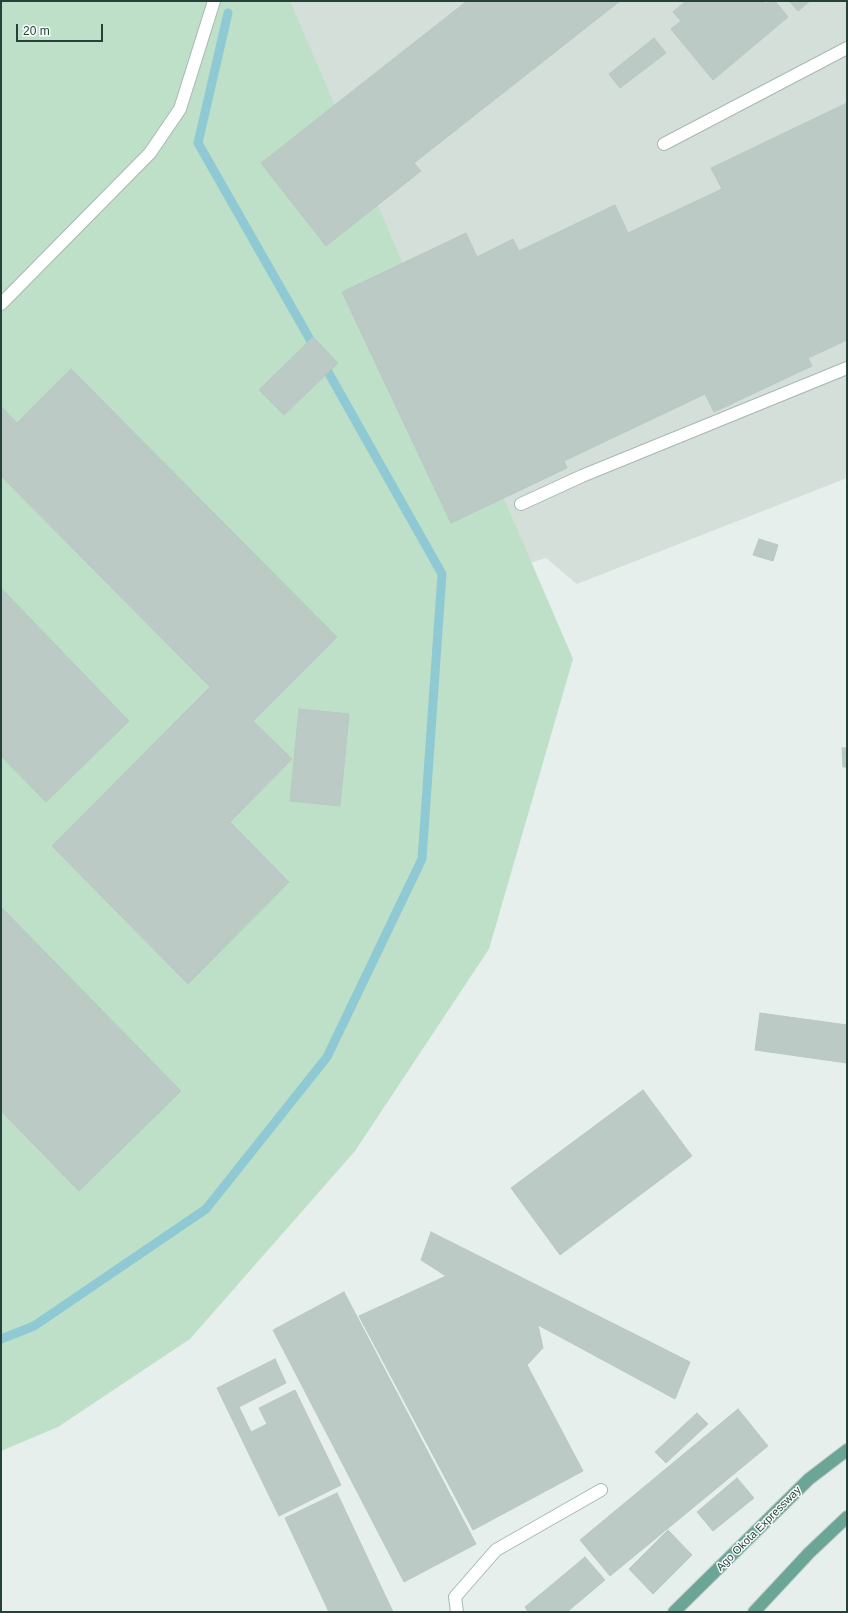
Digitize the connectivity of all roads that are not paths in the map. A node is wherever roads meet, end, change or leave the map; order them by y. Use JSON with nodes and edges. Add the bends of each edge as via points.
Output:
{"nodes":[{"id":1,"x":214,"y":1,"type":"edge"},
{"id":2,"x":847,"y":48,"type":"edge"},
{"id":3,"x":664,"y":144,"type":"dead end"},
{"id":4,"x":1,"y":304,"type":"edge"},
{"id":5,"x":847,"y":368,"type":"edge"},
{"id":6,"x":521,"y":504,"type":"dead end"},
{"id":7,"x":847,"y":1450,"type":"edge"},
{"id":8,"x":601,"y":1490,"type":"dead end"},
{"id":9,"x":847,"y":1517,"type":"edge"},
{"id":10,"x":457,"y":1612,"type":"edge"},
{"id":11,"x":674,"y":1612,"type":"edge"},
{"id":12,"x":754,"y":1612,"type":"edge"}],
"edges":[{"from":1,"to":4,"type":"lane","via":[[180,109],[150,153]]},
{"from":2,"to":3,"type":"lane"},
{"from":5,"to":6,"type":"lane","via":[[582,476]]},
{"from":7,"to":11,"type":"main road","name":"Ago Okota Expressway","via":[[809,1479]]},
{"from":8,"to":10,"type":"lane","via":[[496,1550],[455,1597]]},
{"from":9,"to":12,"type":"main road"}]}
